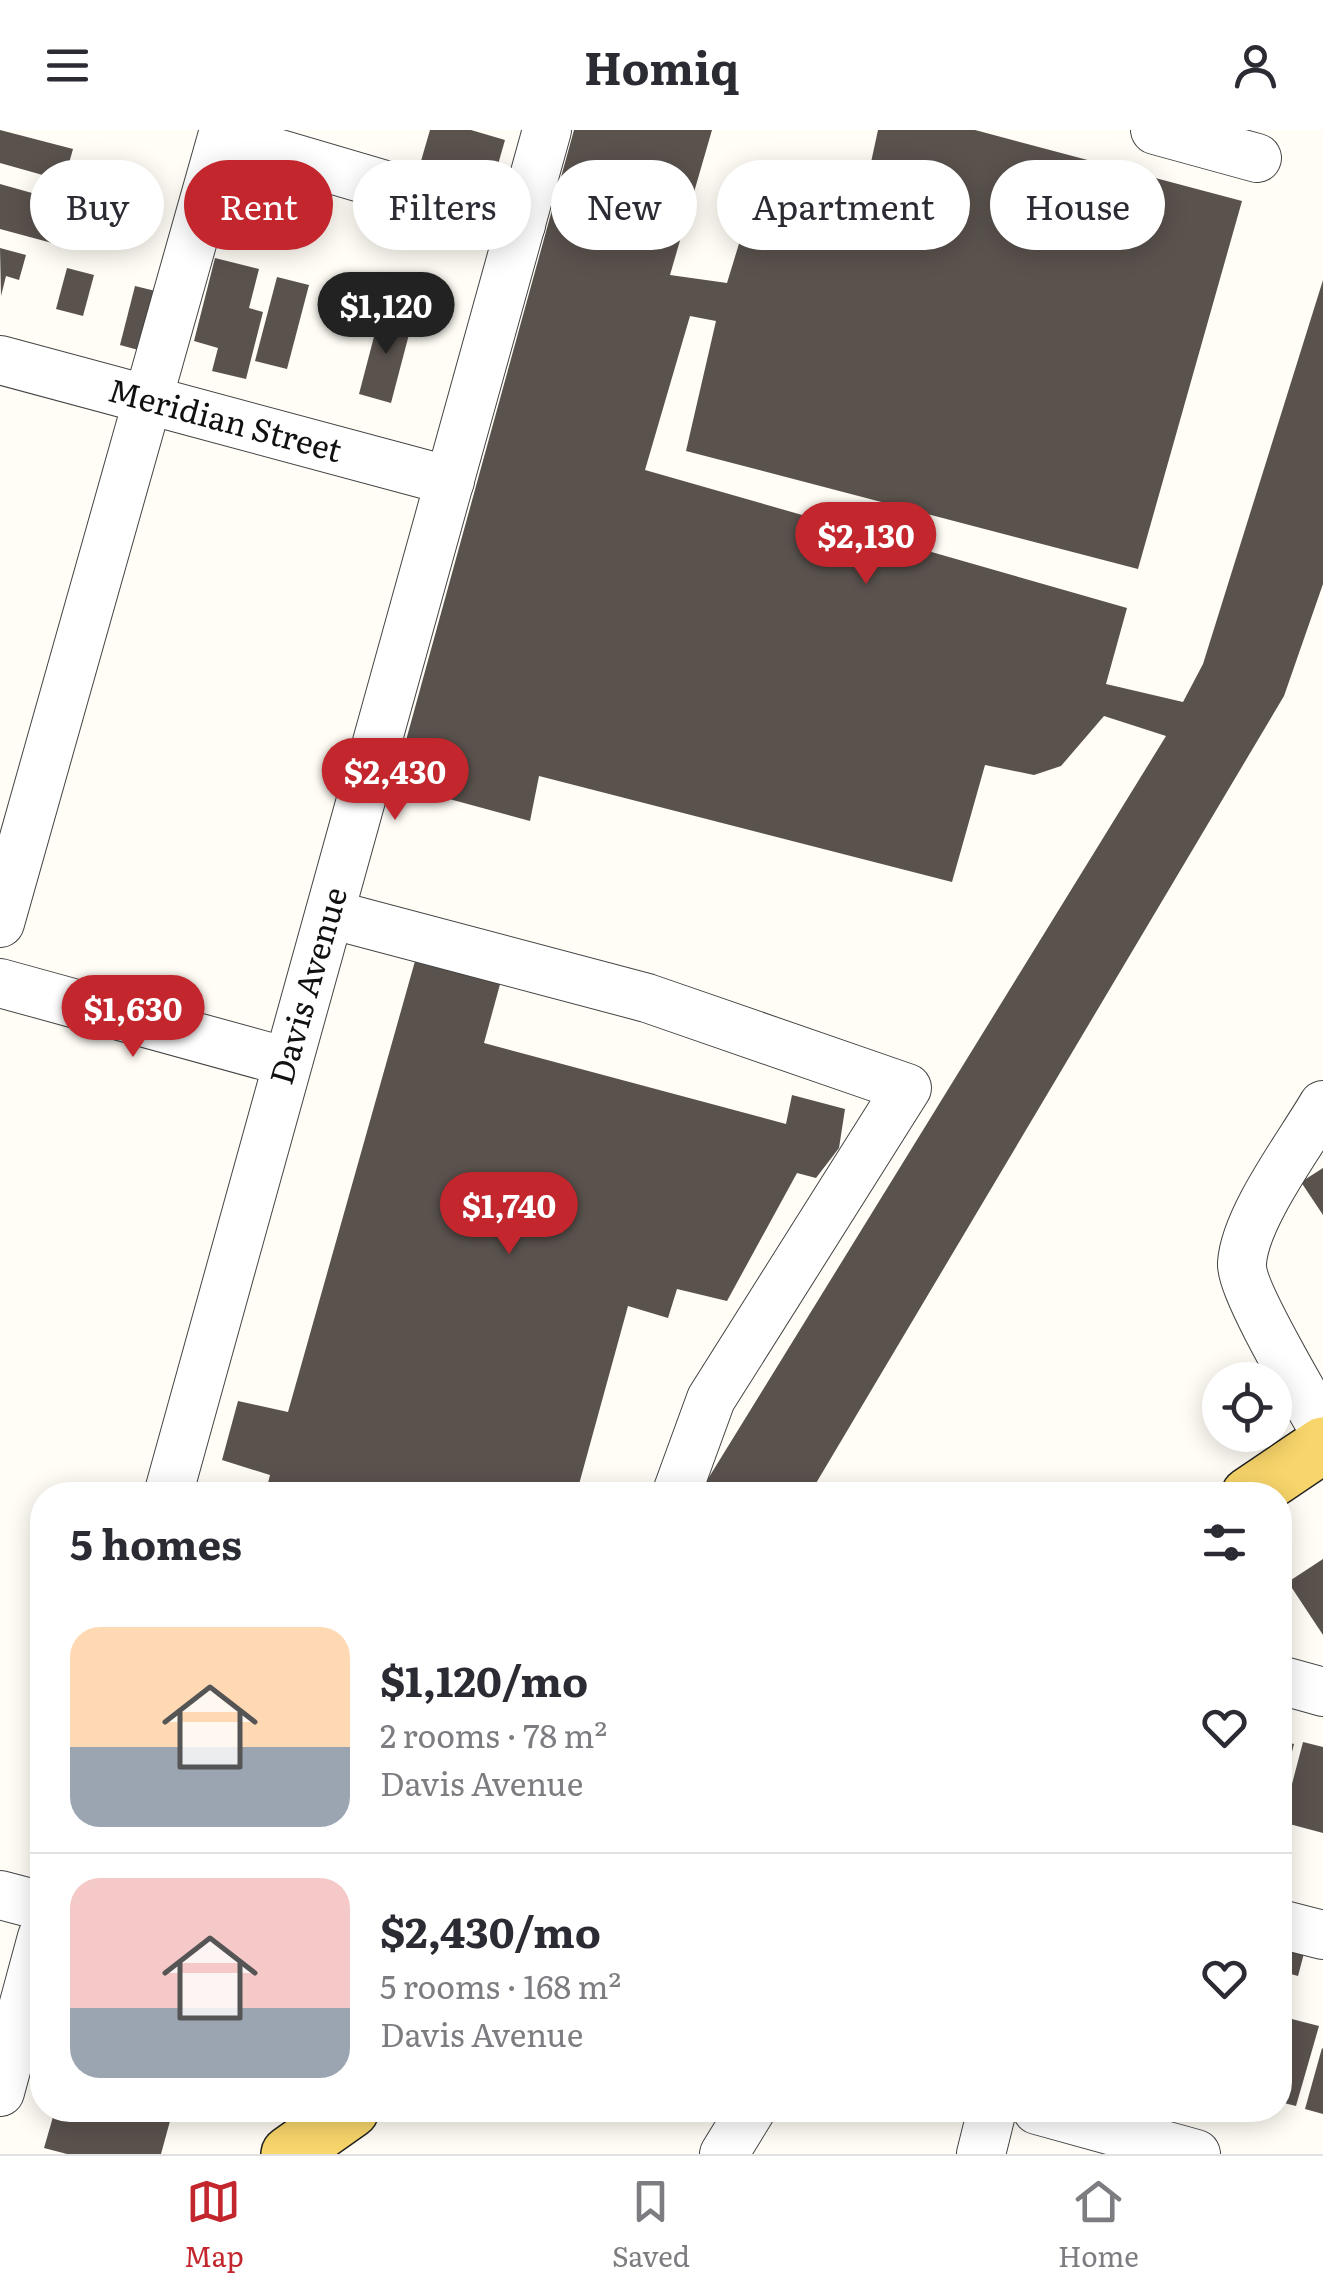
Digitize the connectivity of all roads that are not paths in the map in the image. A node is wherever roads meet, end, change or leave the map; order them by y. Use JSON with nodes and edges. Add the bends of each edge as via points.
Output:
{"nodes":[{"id":1,"x":547,"y":130,"type":"edge"},
{"id":2,"x":1154,"y":130,"type":"edge"},
{"id":3,"x":1258,"y":158,"type":"dead end"},
{"id":4,"x":353,"y":176,"type":"edge"},
{"id":5,"x":531,"y":188,"type":"edge"},
{"id":6,"x":514,"y":250,"type":"edge"},
{"id":7,"x":0,"y":360,"type":"edge"},
{"id":8,"x":148,"y":400,"type":"junction"},
{"id":9,"x":450,"y":481,"type":"junction"},
{"id":10,"x":330,"y":914,"type":"junction"},
{"id":11,"x":0,"y":923,"type":"edge"},
{"id":12,"x":0,"y":983,"type":"edge"},
{"id":13,"x":287,"y":1062,"type":"junction"},
{"id":14,"x":1323,"y":1106,"type":"edge"},
{"id":15,"x":1323,"y":1429,"type":"edge"},
{"id":16,"x":1323,"y":1446,"type":"edge"},
{"id":17,"x":172,"y":1482,"type":"edge"},
{"id":18,"x":681,"y":1482,"type":"edge"},
{"id":19,"x":1269,"y":1482,"type":"edge"},
{"id":20,"x":1292,"y":1683,"type":"edge"},
{"id":21,"x":1323,"y":1692,"type":"edge"},
{"id":22,"x":0,"y":1895,"type":"edge"},
{"id":23,"x":30,"y":1903,"type":"edge"},
{"id":24,"x":1292,"y":1927,"type":"edge"},
{"id":25,"x":1323,"y":1935,"type":"edge"},
{"id":26,"x":30,"y":1981,"type":"edge"},
{"id":27,"x":0,"y":2092,"type":"edge"},
{"id":28,"x":334,"y":2122,"type":"edge"},
{"id":29,"x":744,"y":2122,"type":"edge"},
{"id":30,"x":989,"y":2122,"type":"edge"},
{"id":31,"x":1080,"y":2122,"type":"edge"},
{"id":32,"x":288,"y":2154,"type":"edge"},
{"id":33,"x":724,"y":2154,"type":"edge"},
{"id":34,"x":981,"y":2154,"type":"edge"},
{"id":35,"x":1196,"y":2154,"type":"edge"}],
"edges":[{"from":1,"to":5,"type":"street","name":"Davis Avenue"},
{"from":2,"to":3,"type":"street"},
{"from":4,"to":8,"type":"street","via":[[222,137]]},
{"from":6,"to":9,"type":"street","name":"Davis Avenue"},
{"from":7,"to":8,"type":"street","name":"Meridian Street"},
{"from":8,"to":9,"type":"street","name":"Meridian Street"},
{"from":8,"to":11,"type":"street"},
{"from":9,"to":10,"type":"street","name":"Davis Avenue"},
{"from":10,"to":13,"type":"street","name":"Davis Avenue"},
{"from":10,"to":18,"type":"street","via":[[647,998],[907,1088],[712,1399]]},
{"from":12,"to":13,"type":"street"},
{"from":13,"to":17,"type":"street","name":"Davis Avenue"},
{"from":14,"to":15,"type":"street","via":[[1250,1231],[1241,1266]]},
{"from":16,"to":19,"type":"main road"},
{"from":20,"to":21,"type":"street"},
{"from":22,"to":23,"type":"street"},
{"from":24,"to":25,"type":"street"},
{"from":26,"to":27,"type":"street"},
{"from":28,"to":32,"type":"main road"},
{"from":29,"to":33,"type":"street"},
{"from":30,"to":34,"type":"street"},
{"from":31,"to":35,"type":"street"}]}
